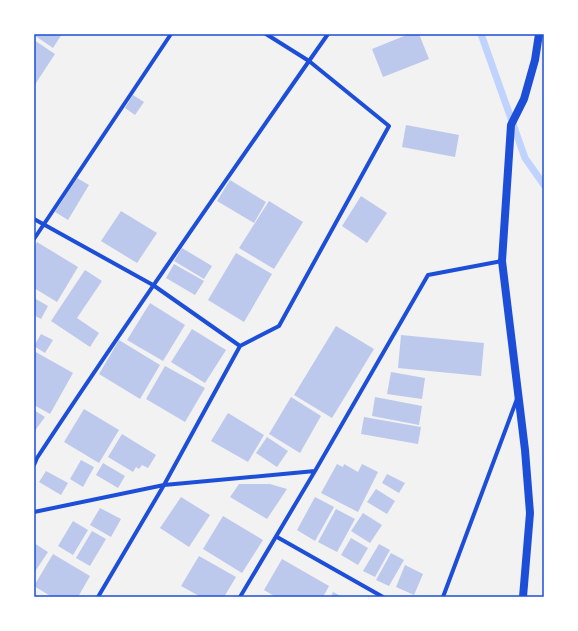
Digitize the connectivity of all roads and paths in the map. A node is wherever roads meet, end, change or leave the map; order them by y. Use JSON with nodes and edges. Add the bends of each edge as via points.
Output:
{"nodes":[{"id":1,"x":171,"y":34,"type":"edge"},
{"id":2,"x":266,"y":34,"type":"edge"},
{"id":3,"x":328,"y":34,"type":"edge"},
{"id":4,"x":539,"y":34,"type":"edge"},
{"id":5,"x":309,"y":61,"type":"junction"},
{"id":6,"x":34,"y":219,"type":"edge"},
{"id":7,"x":44,"y":225,"type":"junction"},
{"id":8,"x":34,"y":239,"type":"edge"},
{"id":9,"x":502,"y":261,"type":"junction"},
{"id":10,"x":153,"y":284,"type":"junction"},
{"id":11,"x":240,"y":346,"type":"junction"},
{"id":12,"x":519,"y":395,"type":"junction"},
{"id":13,"x":34,"y":465,"type":"edge"},
{"id":14,"x":315,"y":471,"type":"junction"},
{"id":15,"x":164,"y":485,"type":"junction"},
{"id":16,"x":34,"y":512,"type":"edge"},
{"id":17,"x":277,"y":537,"type":"junction"},
{"id":18,"x":98,"y":597,"type":"edge"},
{"id":19,"x":240,"y":597,"type":"edge"},
{"id":20,"x":383,"y":597,"type":"edge"},
{"id":21,"x":443,"y":597,"type":"edge"},
{"id":22,"x":523,"y":597,"type":"edge"}],
"edges":[{"from":1,"to":7,"type":"street"},
{"from":2,"to":5,"type":"street"},
{"from":3,"to":5,"type":"street"},
{"from":4,"to":9,"type":"main road","via":[[524,99],[511,125]]},
{"from":5,"to":10,"type":"street"},
{"from":5,"to":11,"type":"street","via":[[389,126],[279,326]]},
{"from":6,"to":7,"type":"street"},
{"from":7,"to":8,"type":"street"},
{"from":7,"to":10,"type":"street"},
{"from":9,"to":12,"type":"main road"},
{"from":9,"to":14,"type":"street","via":[[428,275]]},
{"from":10,"to":11,"type":"street"},
{"from":10,"to":13,"type":"street"},
{"from":11,"to":15,"type":"street"},
{"from":12,"to":21,"type":"street"},
{"from":12,"to":22,"type":"main road","via":[[530,513]]},
{"from":14,"to":15,"type":"street"},
{"from":14,"to":17,"type":"street"},
{"from":15,"to":16,"type":"street"},
{"from":15,"to":18,"type":"street"},
{"from":17,"to":19,"type":"street"},
{"from":17,"to":20,"type":"street"}]}
